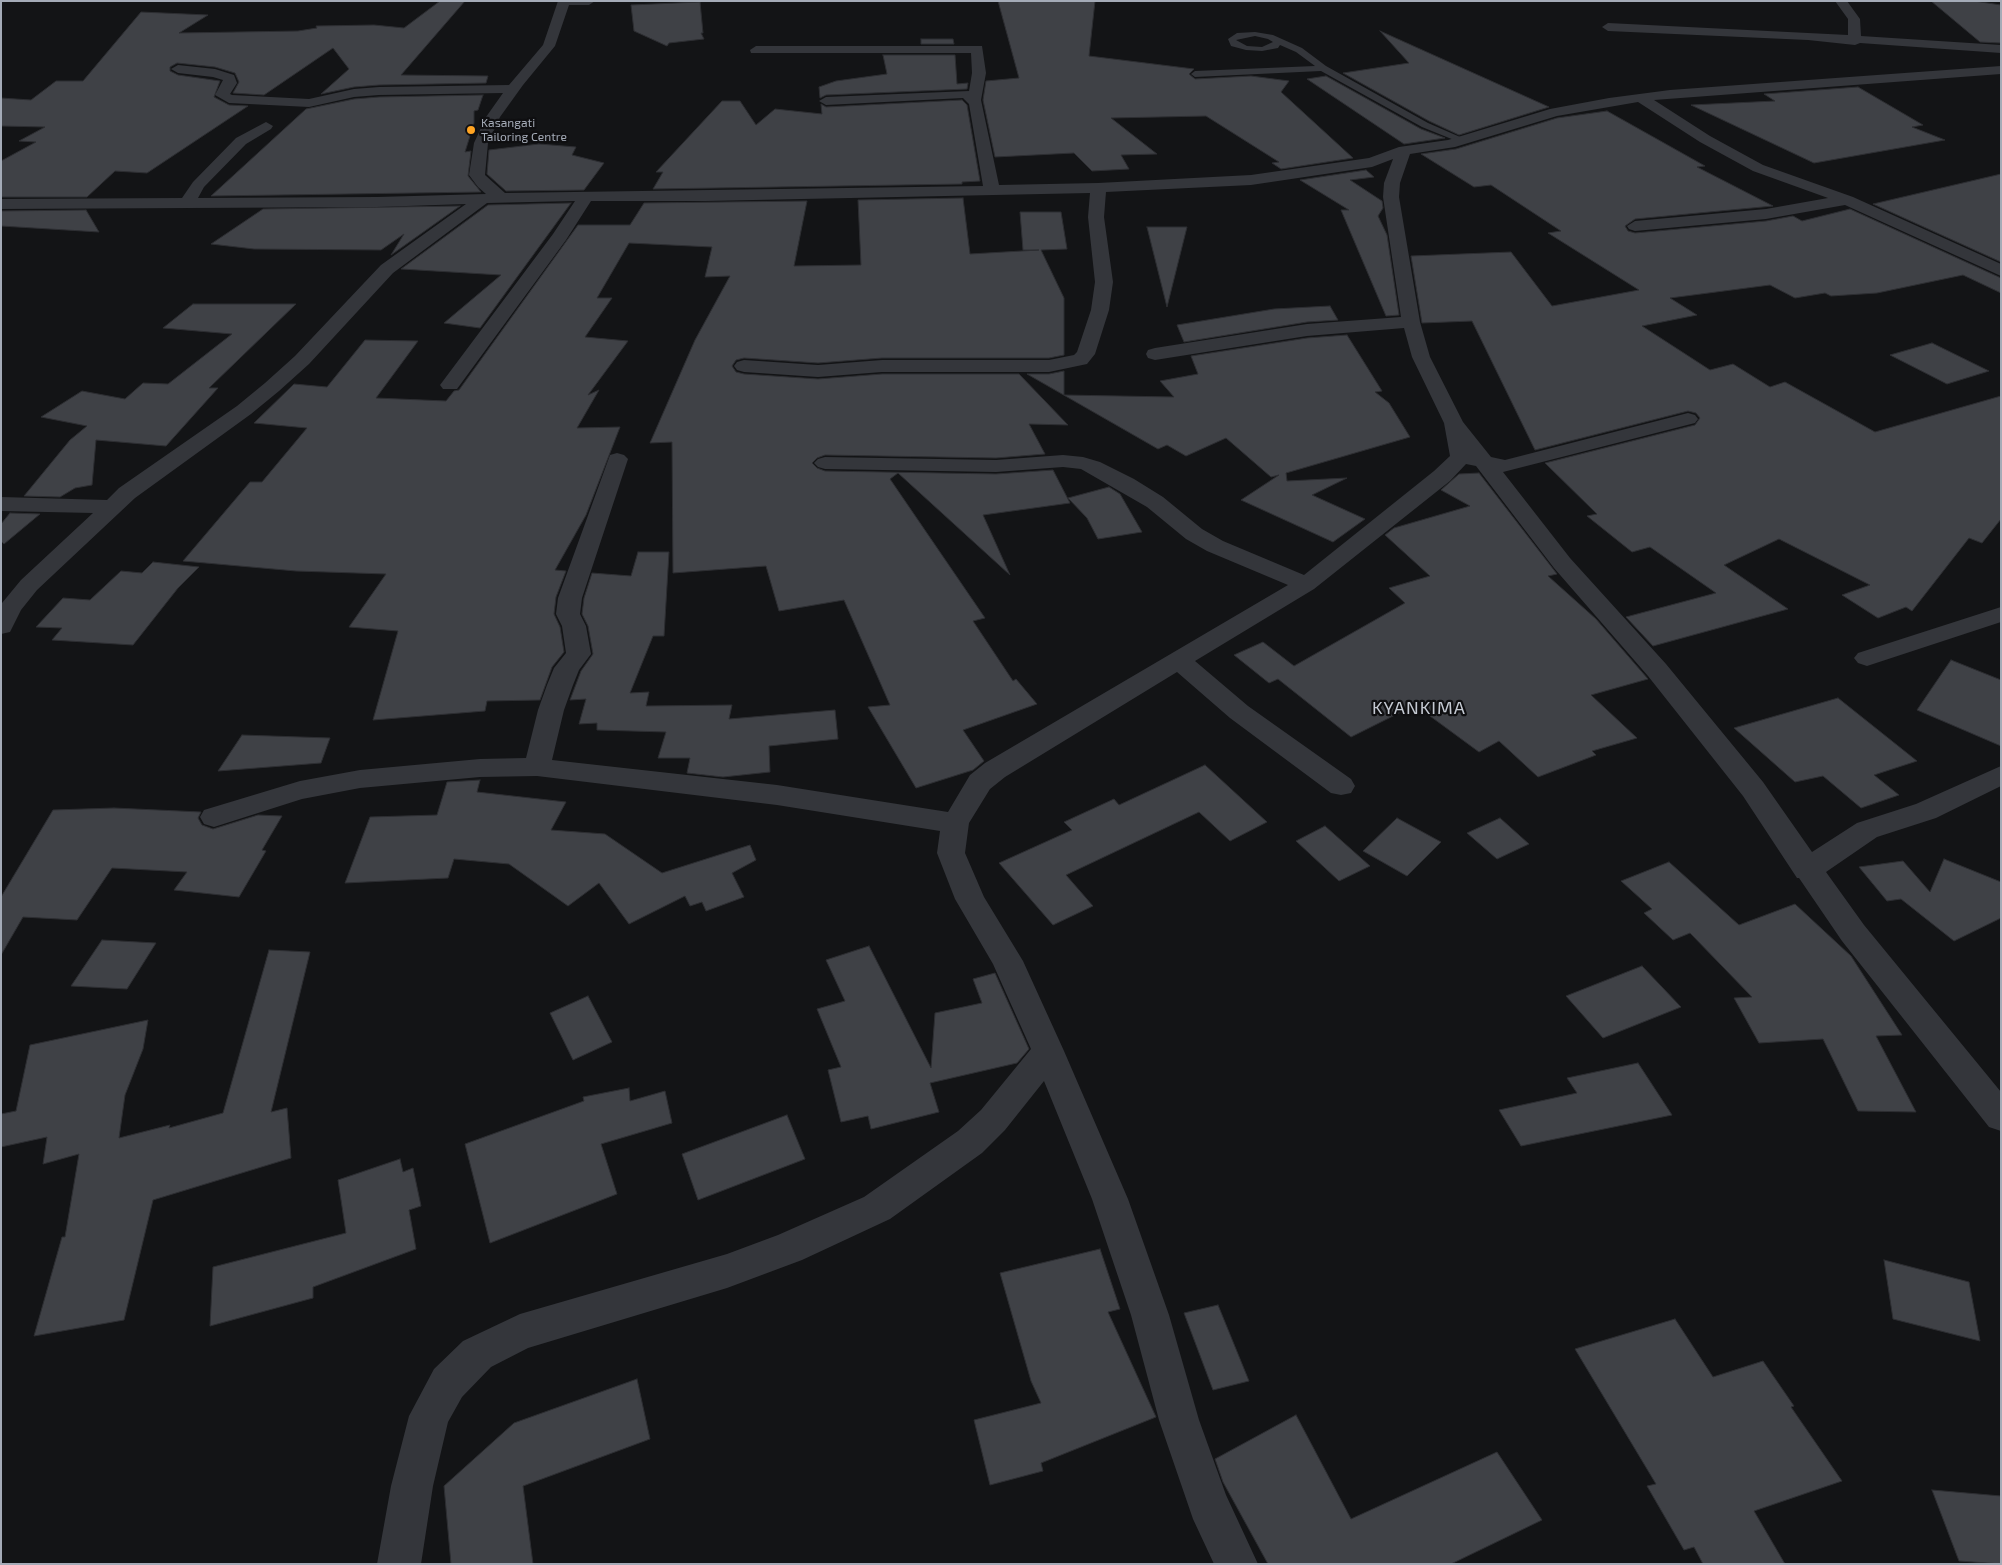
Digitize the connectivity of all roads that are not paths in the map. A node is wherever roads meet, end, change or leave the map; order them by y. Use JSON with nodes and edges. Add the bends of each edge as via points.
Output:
{"nodes":[{"id":1,"x":589,"y":1,"type":"edge"},
{"id":2,"x":1840,"y":1,"type":"edge"},
{"id":3,"x":564,"y":2,"type":"edge"},
{"id":4,"x":1608,"y":27,"type":"dead end"},
{"id":5,"x":1278,"y":41,"type":"junction"},
{"id":6,"x":1855,"y":41,"type":"junction"},
{"id":7,"x":1262,"y":49,"type":"junction"},
{"id":8,"x":2001,"y":49,"type":"edge"},
{"id":9,"x":756,"y":50,"type":"dead end"},
{"id":10,"x":1311,"y":60,"type":"junction"},
{"id":11,"x":1323,"y":68,"type":"junction"},
{"id":12,"x":178,"y":69,"type":"dead end"},
{"id":13,"x":2001,"y":70,"type":"edge"},
{"id":14,"x":1195,"y":74,"type":"dead end"},
{"id":15,"x":513,"y":89,"type":"junction"},
{"id":16,"x":1641,"y":98,"type":"junction"},
{"id":17,"x":974,"y":100,"type":"junction"},
{"id":18,"x":826,"y":101,"type":"dead end"},
{"id":19,"x":266,"y":126,"type":"dead end"},
{"id":20,"x":1462,"y":140,"type":"junction"},
{"id":21,"x":1404,"y":150,"type":"junction"},
{"id":22,"x":1098,"y":188,"type":"junction"},
{"id":23,"x":992,"y":190,"type":"junction"},
{"id":24,"x":586,"y":196,"type":"junction"},
{"id":25,"x":492,"y":198,"type":"junction"},
{"id":26,"x":1847,"y":200,"type":"junction"},
{"id":27,"x":188,"y":202,"type":"junction"},
{"id":28,"x":1,"y":204,"type":"edge"},
{"id":29,"x":1634,"y":226,"type":"dead end"},
{"id":30,"x":2001,"y":271,"type":"edge"},
{"id":31,"x":1411,"y":322,"type":"junction"},
{"id":32,"x":1155,"y":354,"type":"dead end"},
{"id":33,"x":744,"y":366,"type":"dead end"},
{"id":34,"x":450,"y":385,"type":"dead end"},
{"id":35,"x":1688,"y":419,"type":"dead end"},
{"id":36,"x":617,"y":459,"type":"dead end"},
{"id":37,"x":1471,"y":459,"type":"junction"},
{"id":38,"x":825,"y":463,"type":"dead end"},
{"id":39,"x":1,"y":504,"type":"edge"},
{"id":40,"x":111,"y":507,"type":"junction"},
{"id":41,"x":1306,"y":584,"type":"junction"},
{"id":42,"x":2001,"y":614,"type":"edge"},
{"id":43,"x":1,"y":627,"type":"edge"},
{"id":44,"x":1867,"y":658,"type":"dead end"},
{"id":45,"x":1179,"y":660,"type":"junction"},
{"id":46,"x":537,"y":767,"type":"junction"},
{"id":47,"x":2001,"y":775,"type":"edge"},
{"id":48,"x":1341,"y":786,"type":"dead end"},
{"id":49,"x":214,"y":817,"type":"dead end"},
{"id":50,"x":955,"y":823,"type":"junction"},
{"id":51,"x":1807,"y":870,"type":"junction"},
{"id":52,"x":1048,"y":1051,"type":"junction"},
{"id":53,"x":1996,"y":1107,"type":"edge"},
{"id":54,"x":399,"y":1564,"type":"edge"},
{"id":55,"x":1236,"y":1564,"type":"edge"}],
"edges":[{"from":1,"to":3,"type":"street"},
{"from":2,"to":6,"type":"street","via":[[1854,19]]},
{"from":3,"to":15,"type":"street","via":[[548,46]]},
{"from":4,"to":6,"type":"street"},
{"from":5,"to":7,"type":"lane","via":[[1275,46]]},
{"from":5,"to":7,"type":"lane","via":[[1255,34],[1232,39],[1234,44]]},
{"from":5,"to":10,"type":"lane","via":[[1299,50]]},
{"from":6,"to":8,"type":"street"},
{"from":7,"to":10,"type":"lane"},
{"from":9,"to":17,"type":"street","via":[[978,49],[979,73]]},
{"from":10,"to":11,"type":"lane"},
{"from":11,"to":14,"type":"lane"},
{"from":11,"to":20,"type":"lane","via":[[1425,125]]},
{"from":12,"to":15,"type":"street","via":[[229,78],[230,83],[222,96],[229,99],[309,103],[364,92]]},
{"from":13,"to":16,"type":"street"},
{"from":15,"to":25,"type":"street","via":[[486,130],[477,160],[477,175]]},
{"from":16,"to":20,"type":"street","via":[[1563,110]]},
{"from":16,"to":26,"type":"street","via":[[1758,168]]},
{"from":17,"to":18,"type":"street","via":[[966,94]]},
{"from":17,"to":23,"type":"street"},
{"from":19,"to":27,"type":"street","via":[[241,141],[198,185]]},
{"from":20,"to":21,"type":"street"},
{"from":21,"to":22,"type":"street","via":[[1372,162],[1277,178]]},
{"from":21,"to":31,"type":"street","via":[[1392,183],[1391,197]]},
{"from":22,"to":23,"type":"street"},
{"from":22,"to":33,"type":"street","via":[[1096,217],[1104,282],[1100,310],[1086,354],[1080,360],[1049,366],[882,366],[818,371]]},
{"from":23,"to":24,"type":"street"},
{"from":24,"to":25,"type":"street"},
{"from":24,"to":34,"type":"street"},
{"from":25,"to":27,"type":"street"},
{"from":25,"to":40,"type":"street","via":[[387,269],[302,360],[272,387]]},
{"from":26,"to":29,"type":"street","via":[[1766,214]]},
{"from":26,"to":30,"type":"street"},
{"from":27,"to":28,"type":"street"},
{"from":31,"to":32,"type":"street","via":[[1307,330]]},
{"from":31,"to":37,"type":"street","via":[[1421,357]]},
{"from":35,"to":37,"type":"street","via":[[1505,466]]},
{"from":36,"to":46,"type":"street","via":[[570,598],[568,614],[574,626],[579,654],[567,668],[560,685]]},
{"from":37,"to":41,"type":"street","via":[[1442,476]]},
{"from":37,"to":51,"type":"street","via":[[1501,483],[1562,563],[1657,670],[1753,790]]},
{"from":38,"to":41,"type":"street","via":[[996,466],[1063,461],[1082,463],[1093,466],[1155,502],[1194,534],[1215,546]]},
{"from":39,"to":40,"type":"street"},
{"from":40,"to":43,"type":"street","via":[[29,585],[10,608]]},
{"from":41,"to":45,"type":"street"},
{"from":42,"to":44,"type":"street"},
{"from":45,"to":48,"type":"street","via":[[1239,712]]},
{"from":45,"to":50,"type":"street","via":[[995,770],[980,782]]},
{"from":46,"to":49,"type":"street","via":[[462,769],[360,779],[300,790]]},
{"from":46,"to":50,"type":"street","via":[[777,795]]},
{"from":47,"to":51,"type":"street","via":[[1926,811],[1867,830]]},
{"from":50,"to":52,"type":"street","via":[[951,853],[966,890],[1007,961]]},
{"from":51,"to":53,"type":"street","via":[[1852,933]]},
{"from":52,"to":54,"type":"street","via":[[993,1120],[970,1142],[877,1208],[789,1248],[727,1271],[520,1332],[477,1354],[448,1383],[429,1416],[412,1486]]},
{"from":52,"to":55,"type":"street","via":[[1110,1199],[1150,1315],[1201,1485]]}]}
